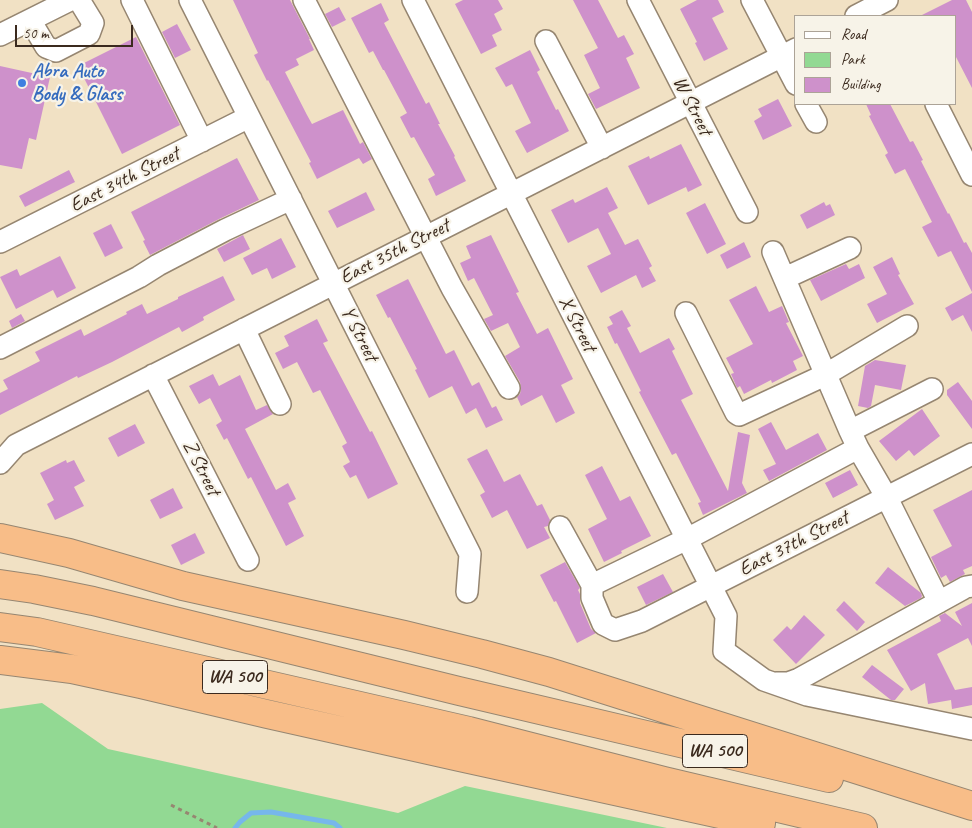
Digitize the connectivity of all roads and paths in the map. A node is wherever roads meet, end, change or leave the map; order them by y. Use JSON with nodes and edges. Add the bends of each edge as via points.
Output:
{"nodes":[{"id":1,"x":70,"y":0,"type":"edge"},
{"id":2,"x":79,"y":0,"type":"edge"},
{"id":3,"x":132,"y":0,"type":"edge"},
{"id":4,"x":190,"y":0,"type":"edge"},
{"id":5,"x":304,"y":0,"type":"edge"},
{"id":6,"x":413,"y":0,"type":"edge"},
{"id":7,"x":638,"y":0,"type":"edge"},
{"id":8,"x":752,"y":0,"type":"edge"},
{"id":9,"x":887,"y":4,"type":"edge"},
{"id":10,"x":859,"y":15,"type":"edge"},
{"id":11,"x":30,"y":20,"type":"junction"},
{"id":12,"x":0,"y":35,"type":"edge"},
{"id":13,"x":546,"y":41,"type":"dead end"},
{"id":14,"x":788,"y":52,"type":"edge"},
{"id":15,"x":794,"y":76,"type":"edge"},
{"id":16,"x":690,"y":103,"type":"junction"},
{"id":17,"x":807,"y":105,"type":"edge"},
{"id":18,"x":937,"y":105,"type":"edge"},
{"id":19,"x":249,"y":117,"type":"junction"},
{"id":20,"x":816,"y":122,"type":"dead end"},
{"id":21,"x":202,"y":141,"type":"junction"},
{"id":22,"x":602,"y":148,"type":"junction"},
{"id":23,"x":972,"y":175,"type":"edge"},
{"id":24,"x":511,"y":194,"type":"junction"},
{"id":25,"x":291,"y":199,"type":"junction"},
{"id":26,"x":747,"y":212,"type":"dead end"},
{"id":27,"x":426,"y":237,"type":"junction"},
{"id":28,"x":0,"y":242,"type":"edge"},
{"id":29,"x":850,"y":248,"type":"dead end"},
{"id":30,"x":773,"y":252,"type":"dead end"},
{"id":31,"x":784,"y":278,"type":"junction"},
{"id":32,"x":333,"y":284,"type":"junction"},
{"id":33,"x":686,"y":313,"type":"dead end"},
{"id":34,"x":907,"y":326,"type":"dead end"},
{"id":35,"x":244,"y":329,"type":"junction"},
{"id":36,"x":0,"y":348,"type":"edge"},
{"id":37,"x":153,"y":375,"type":"junction"},
{"id":38,"x":826,"y":375,"type":"junction"},
{"id":39,"x":509,"y":388,"type":"dead end"},
{"id":40,"x":932,"y":389,"type":"dead end"},
{"id":41,"x":280,"y":404,"type":"dead end"},
{"id":42,"x":854,"y":439,"type":"junction"},
{"id":43,"x":972,"y":454,"type":"edge"},
{"id":44,"x":0,"y":463,"type":"edge"},
{"id":45,"x":887,"y":498,"type":"junction"},
{"id":46,"x":560,"y":527,"type":"dead end"},
{"id":47,"x":0,"y":538,"type":"edge"},
{"id":48,"x":687,"y":539,"type":"junction"},
{"id":49,"x":248,"y":560,"type":"dead end"},
{"id":50,"x":0,"y":584,"type":"edge"},
{"id":51,"x":592,"y":586,"type":"junction"},
{"id":52,"x":711,"y":586,"type":"junction"},
{"id":53,"x":972,"y":586,"type":"edge"},
{"id":54,"x":467,"y":592,"type":"dead end"},
{"id":55,"x":939,"y":602,"type":"junction"},
{"id":56,"x":0,"y":627,"type":"edge"},
{"id":57,"x":0,"y":660,"type":"edge"},
{"id":58,"x":776,"y":683,"type":"junction"},
{"id":59,"x":972,"y":729,"type":"edge"},
{"id":60,"x":171,"y":805,"type":"dead end"},
{"id":61,"x":972,"y":806,"type":"edge"},
{"id":62,"x":972,"y":811,"type":"edge"},
{"id":63,"x":217,"y":828,"type":"edge"},
{"id":64,"x":787,"y":828,"type":"edge"},
{"id":65,"x":863,"y":828,"type":"edge"}],
"edges":[{"from":1,"to":11,"type":"street"},
{"from":2,"to":11,"type":"street","via":[[93,23],[89,34],[56,51],[46,48]]},
{"from":3,"to":21,"type":"street"},
{"from":4,"to":19,"type":"street","name":"Y Street"},
{"from":5,"to":27,"type":"street"},
{"from":6,"to":24,"type":"street","name":"X Street"},
{"from":7,"to":16,"type":"street","name":"W Street"},
{"from":8,"to":14,"type":"street"},
{"from":9,"to":10,"type":"street"},
{"from":11,"to":12,"type":"street"},
{"from":13,"to":22,"type":"street"},
{"from":14,"to":15,"type":"street"},
{"from":14,"to":16,"type":"street","name":"East 35th Street"},
{"from":16,"to":22,"type":"street","name":"East 35th Street"},
{"from":16,"to":26,"type":"street","name":"W Street"},
{"from":17,"to":20,"type":"street"},
{"from":18,"to":23,"type":"street"},
{"from":19,"to":21,"type":"street","name":"East 34th Street"},
{"from":19,"to":25,"type":"street","name":"Y Street"},
{"from":21,"to":28,"type":"street","name":"East 34th Street"},
{"from":22,"to":24,"type":"street","name":"East 35th Street"},
{"from":24,"to":27,"type":"street","name":"East 35th Street"},
{"from":24,"to":48,"type":"street","name":"X Street"},
{"from":25,"to":32,"type":"street","name":"Y Street"},
{"from":25,"to":36,"type":"street","via":[[209,238],[139,278]]},
{"from":27,"to":32,"type":"street","name":"East 35th Street"},
{"from":27,"to":39,"type":"street"},
{"from":29,"to":31,"type":"street"},
{"from":30,"to":31,"type":"street"},
{"from":31,"to":38,"type":"street"},
{"from":32,"to":35,"type":"street","name":"East 35th Street"},
{"from":32,"to":54,"type":"street","name":"Y Street","via":[[470,554]]},
{"from":33,"to":38,"type":"street","via":[[739,415]]},
{"from":34,"to":38,"type":"street"},
{"from":35,"to":37,"type":"street","name":"East 35th Street"},
{"from":35,"to":41,"type":"street"},
{"from":37,"to":44,"type":"street","name":"East 35th Street","via":[[16,445]]},
{"from":37,"to":49,"type":"street","name":"Z Street"},
{"from":38,"to":42,"type":"street"},
{"from":40,"to":42,"type":"street"},
{"from":42,"to":45,"type":"street"},
{"from":42,"to":48,"type":"street"},
{"from":43,"to":45,"type":"street","name":"East 37th Street"},
{"from":45,"to":52,"type":"street","name":"East 37th Street"},
{"from":45,"to":55,"type":"street"},
{"from":46,"to":51,"type":"street"},
{"from":47,"to":61,"type":"highway","via":[[69,553],[183,586],[404,635],[549,672]]},
{"from":48,"to":51,"type":"street"},
{"from":48,"to":52,"type":"street","name":"X Street"},
{"from":50,"to":62,"type":"highway","number":"WA 500","via":[[93,601]]},
{"from":51,"to":52,"type":"street","name":"East 37th Street","via":[[592,598],[603,624],[615,630],[642,621]]},
{"from":52,"to":58,"type":"street","name":"X Street","via":[[726,616],[724,651],[764,680]]},
{"from":53,"to":55,"type":"street"},
{"from":55,"to":58,"type":"street","via":[[799,679]]},
{"from":56,"to":65,"type":"highway","number":"WA 500","via":[[37,632],[469,731]]},
{"from":57,"to":64,"type":"highway","via":[[72,669]]},
{"from":58,"to":59,"type":"street","via":[[807,695]]},
{"from":60,"to":63,"type":"path"}]}
